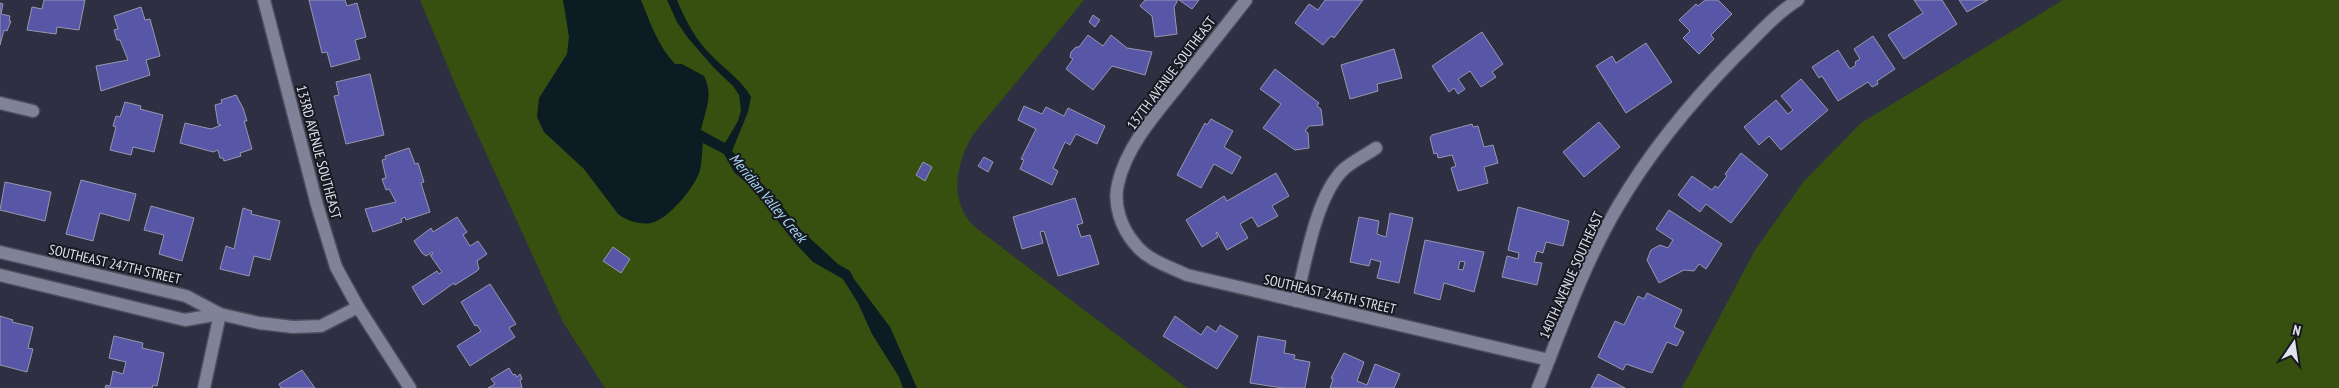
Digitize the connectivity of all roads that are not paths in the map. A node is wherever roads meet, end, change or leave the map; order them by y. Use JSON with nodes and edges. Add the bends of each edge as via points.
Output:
{"nodes":[{"id":1,"x":264,"y":0,"type":"edge"},
{"id":2,"x":1246,"y":0,"type":"edge"},
{"id":3,"x":1798,"y":0,"type":"edge"},
{"id":4,"x":1780,"y":5,"type":"edge"},
{"id":5,"x":0,"y":103,"type":"edge"},
{"id":6,"x":33,"y":111,"type":"dead end"},
{"id":7,"x":1376,"y":148,"type":"dead end"},
{"id":8,"x":1122,"y":224,"type":"joint"},
{"id":9,"x":0,"y":252,"type":"edge"},
{"id":10,"x":0,"y":275,"type":"edge"},
{"id":11,"x":1296,"y":301,"type":"junction"},
{"id":12,"x":358,"y":307,"type":"junction"},
{"id":13,"x":220,"y":314,"type":"junction"},
{"id":14,"x":1549,"y":360,"type":"junction"},
{"id":15,"x":204,"y":388,"type":"edge"},
{"id":16,"x":410,"y":388,"type":"edge"},
{"id":17,"x":1538,"y":388,"type":"edge"}],
"edges":[{"from":1,"to":12,"type":"street","name":"133RD AVENUE SOUTHEAST","via":[[317,205],[336,267]]},
{"from":2,"to":8,"type":"street","name":"137TH AVENUE SOUTHEAST","via":[[1162,106],[1128,158],[1118,184],[1116,202]]},
{"from":3,"to":4,"type":"street","name":"140TH AVENUE SOUTHEAST"},
{"from":4,"to":14,"type":"street","name":"140TH AVENUE SOUTHEAST","via":[[1665,137],[1617,208],[1585,272]]},
{"from":5,"to":6,"type":"street"},
{"from":7,"to":11,"type":"street","via":[[1344,170],[1328,190],[1314,228]]},
{"from":8,"to":11,"type":"street","name":"SOUTHEAST 246TH STREET","via":[[1135,245],[1152,259],[1187,275]]},
{"from":9,"to":13,"type":"street","name":"SOUTHEAST 247TH STREET","via":[[186,296]]},
{"from":10,"to":13,"type":"street","name":"SOUTHEAST 247TH STREET","via":[[185,320]]},
{"from":11,"to":14,"type":"street","name":"SOUTHEAST 246TH STREET"},
{"from":12,"to":13,"type":"street","name":"SOUTHEAST 247TH STREET","via":[[321,326],[308,327],[259,323]]},
{"from":12,"to":16,"type":"street","name":"133RD AVENUE SOUTHEAST"},
{"from":13,"to":15,"type":"street"},
{"from":14,"to":17,"type":"street","name":"140TH AVENUE SOUTHEAST"}]}
